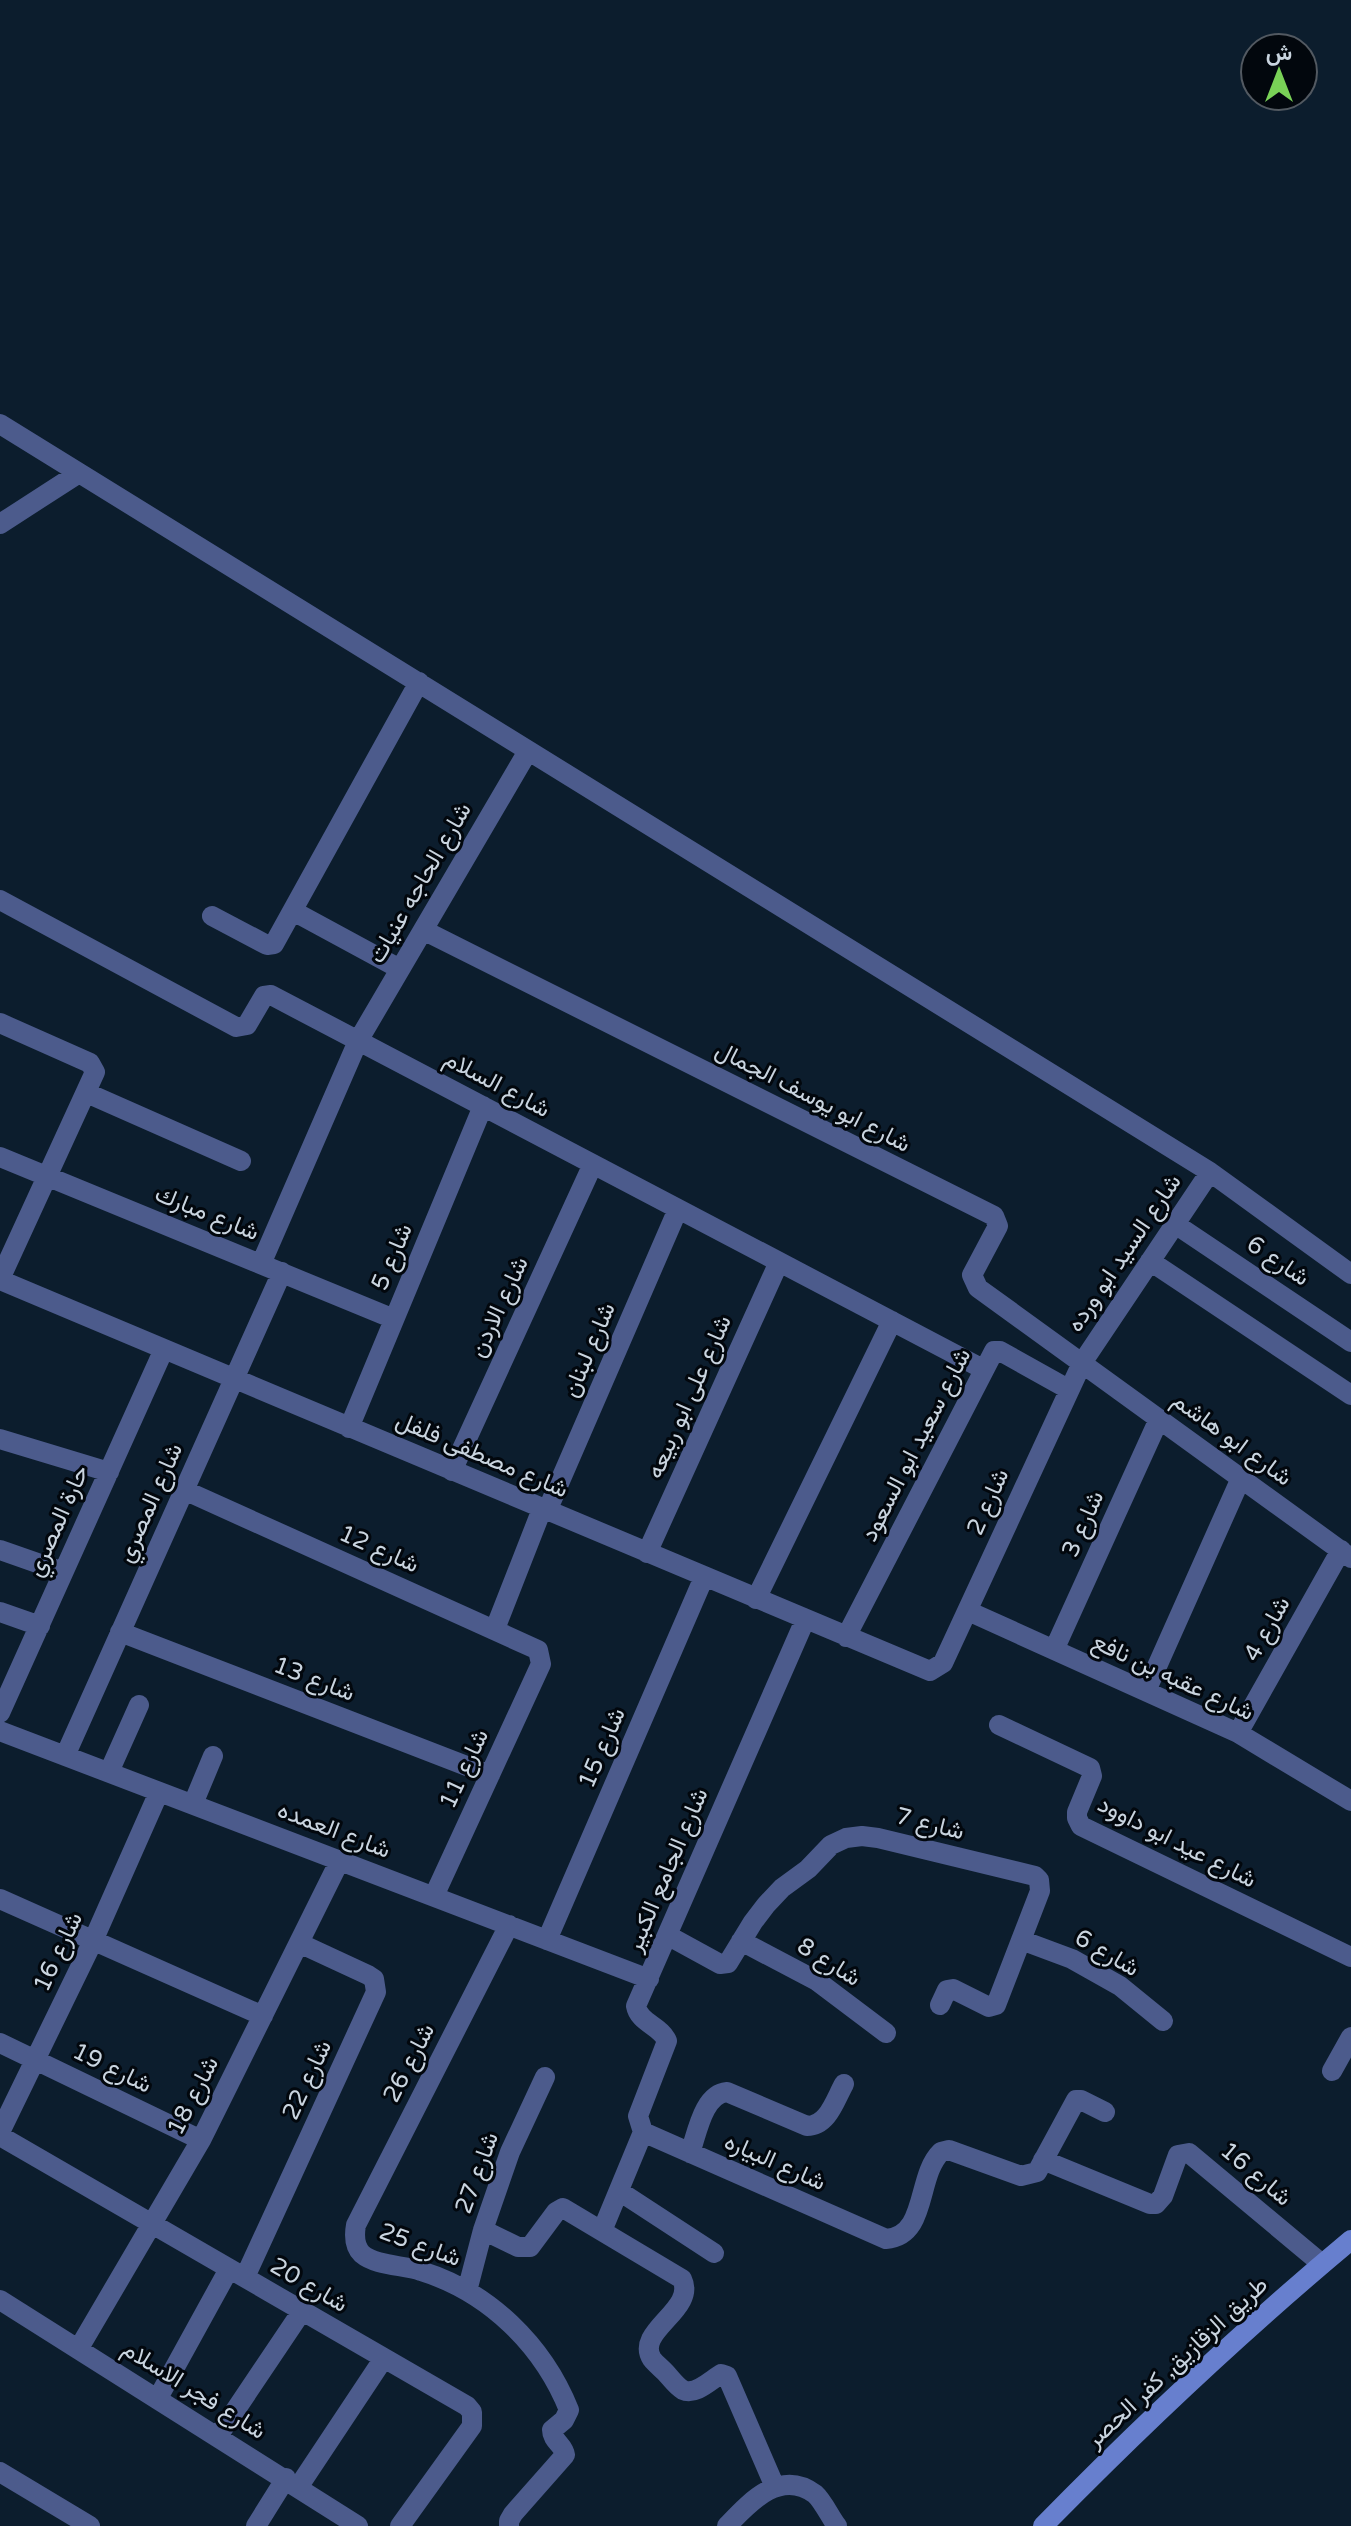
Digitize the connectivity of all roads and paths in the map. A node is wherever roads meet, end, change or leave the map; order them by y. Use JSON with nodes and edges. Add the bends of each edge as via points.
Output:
{"nodes":[{"id":1,"x":0,"y":424,"type":"edge"},
{"id":2,"x":79,"y":473,"type":"junction"},
{"id":3,"x":0,"y":524,"type":"edge"},
{"id":4,"x":419,"y":682,"type":"junction"},
{"id":5,"x":528,"y":751,"type":"junction"},
{"id":6,"x":0,"y":900,"type":"edge"},
{"id":7,"x":293,"y":911,"type":"junction"},
{"id":8,"x":212,"y":916,"type":"dead end"},
{"id":9,"x":423,"y":930,"type":"junction"},
{"id":10,"x":400,"y":969,"type":"junction"},
{"id":11,"x":0,"y":1023,"type":"edge"},
{"id":12,"x":358,"y":1041,"type":"junction"},
{"id":13,"x":91,"y":1085,"type":"junction"},
{"id":14,"x":483,"y":1106,"type":"junction"},
{"id":15,"x":0,"y":1157,"type":"edge"},
{"id":16,"x":241,"y":1161,"type":"dead end"},
{"id":17,"x":593,"y":1164,"type":"junction"},
{"id":18,"x":1210,"y":1172,"type":"junction"},
{"id":19,"x":48,"y":1176,"type":"junction"},
{"id":20,"x":678,"y":1209,"type":"junction"},
{"id":21,"x":1175,"y":1224,"type":"junction"},
{"id":22,"x":1150,"y":1261,"type":"junction"},
{"id":23,"x":779,"y":1262,"type":"junction"},
{"id":24,"x":261,"y":1264,"type":"junction"},
{"id":25,"x":282,"y":1272,"type":"junction"},
{"id":26,"x":1351,"y":1274,"type":"edge"},
{"id":27,"x":0,"y":1280,"type":"edge"},
{"id":28,"x":394,"y":1319,"type":"junction"},
{"id":29,"x":892,"y":1321,"type":"junction"},
{"id":30,"x":1351,"y":1342,"type":"edge"},
{"id":31,"x":164,"y":1349,"type":"junction"},
{"id":32,"x":1082,"y":1363,"type":"junction"},
{"id":33,"x":983,"y":1369,"type":"junction"},
{"id":34,"x":234,"y":1379,"type":"junction"},
{"id":35,"x":1068,"y":1389,"type":"junction"},
{"id":36,"x":1351,"y":1395,"type":"edge"},
{"id":37,"x":1159,"y":1419,"type":"junction"},
{"id":38,"x":349,"y":1428,"type":"junction"},
{"id":39,"x":0,"y":1439,"type":"edge"},
{"id":40,"x":452,"y":1471,"type":"junction"},
{"id":41,"x":109,"y":1472,"type":"junction"},
{"id":42,"x":1241,"y":1478,"type":"junction"},
{"id":43,"x":184,"y":1490,"type":"junction"},
{"id":44,"x":545,"y":1510,"type":"junction"},
{"id":45,"x":0,"y":1550,"type":"edge"},
{"id":46,"x":647,"y":1553,"type":"junction"},
{"id":47,"x":1346,"y":1554,"type":"edge"},
{"id":48,"x":63,"y":1572,"type":"junction"},
{"id":49,"x":704,"y":1577,"type":"junction"},
{"id":50,"x":756,"y":1599,"type":"junction"},
{"id":51,"x":968,"y":1611,"type":"junction"},
{"id":52,"x":0,"y":1612,"type":"edge"},
{"id":53,"x":805,"y":1620,"type":"junction"},
{"id":54,"x":40,"y":1626,"type":"junction"},
{"id":55,"x":495,"y":1629,"type":"junction"},
{"id":56,"x":120,"y":1632,"type":"junction"},
{"id":57,"x":846,"y":1637,"type":"junction"},
{"id":58,"x":1054,"y":1650,"type":"junction"},
{"id":59,"x":943,"y":1663,"type":"joint"},
{"id":60,"x":541,"y":1664,"type":"joint"},
{"id":61,"x":1146,"y":1691,"type":"junction"},
{"id":62,"x":139,"y":1705,"type":"dead end"},
{"id":63,"x":0,"y":1713,"type":"edge"},
{"id":64,"x":999,"y":1725,"type":"dead end"},
{"id":65,"x":0,"y":1731,"type":"edge"},
{"id":66,"x":1238,"y":1733,"type":"junction"},
{"id":67,"x":65,"y":1756,"type":"junction"},
{"id":68,"x":213,"y":1756,"type":"dead end"},
{"id":69,"x":109,"y":1772,"type":"junction"},
{"id":70,"x":490,"y":1775,"type":"junction"},
{"id":71,"x":159,"y":1792,"type":"junction"},
{"id":72,"x":1351,"y":1801,"type":"edge"},
{"id":73,"x":193,"y":1804,"type":"junction"},
{"id":74,"x":340,"y":1860,"type":"junction"},
{"id":75,"x":434,"y":1896,"type":"junction"},
{"id":76,"x":0,"y":1899,"type":"edge"},
{"id":77,"x":509,"y":1925,"type":"junction"},
{"id":78,"x":667,"y":1935,"type":"junction"},
{"id":79,"x":547,"y":1940,"type":"junction"},
{"id":80,"x":1021,"y":1940,"type":"junction"},
{"id":81,"x":93,"y":1941,"type":"junction"},
{"id":82,"x":741,"y":1941,"type":"junction"},
{"id":83,"x":299,"y":1943,"type":"junction"},
{"id":84,"x":1351,"y":1957,"type":"edge"},
{"id":85,"x":649,"y":1979,"type":"junction"},
{"id":86,"x":940,"y":2005,"type":"dead end"},
{"id":87,"x":263,"y":2016,"type":"junction"},
{"id":88,"x":1163,"y":2021,"type":"dead end"},
{"id":89,"x":886,"y":2033,"type":"dead end"},
{"id":90,"x":1351,"y":2037,"type":"edge"},
{"id":91,"x":0,"y":2043,"type":"edge"},
{"id":92,"x":35,"y":2060,"type":"junction"},
{"id":93,"x":1332,"y":2071,"type":"dead end"},
{"id":94,"x":545,"y":2077,"type":"dead end"},
{"id":95,"x":844,"y":2084,"type":"dead end"},
{"id":96,"x":1105,"y":2112,"type":"dead end"},
{"id":97,"x":643,"y":2132,"type":"junction"},
{"id":98,"x":0,"y":2134,"type":"edge"},
{"id":99,"x":201,"y":2140,"type":"junction"},
{"id":100,"x":690,"y":2153,"type":"junction"},
{"id":101,"x":1043,"y":2160,"type":"junction"},
{"id":102,"x":619,"y":2191,"type":"junction"},
{"id":103,"x":152,"y":2224,"type":"junction"},
{"id":104,"x":356,"y":2225,"type":"joint"},
{"id":105,"x":483,"y":2230,"type":"junction"},
{"id":106,"x":602,"y":2231,"type":"junction"},
{"id":107,"x":1351,"y":2240,"type":"edge"},
{"id":108,"x":714,"y":2253,"type":"dead end"},
{"id":109,"x":1322,"y":2264,"type":"junction"},
{"id":110,"x":237,"y":2273,"type":"junction"},
{"id":111,"x":467,"y":2291,"type":"junction"},
{"id":112,"x":0,"y":2300,"type":"edge"},
{"id":113,"x":302,"y":2311,"type":"junction"},
{"id":114,"x":79,"y":2348,"type":"junction"},
{"id":115,"x":384,"y":2358,"type":"junction"},
{"id":116,"x":158,"y":2398,"type":"junction"},
{"id":117,"x":218,"y":2436,"type":"junction"},
{"id":118,"x":0,"y":2472,"type":"edge"},
{"id":119,"x":293,"y":2482,"type":"junction"},
{"id":120,"x":775,"y":2487,"type":"junction"},
{"id":121,"x":80,"y":2523,"type":"edge"},
{"id":122,"x":256,"y":2526,"type":"edge"},
{"id":123,"x":358,"y":2526,"type":"edge"},
{"id":124,"x":400,"y":2526,"type":"edge"},
{"id":125,"x":509,"y":2526,"type":"edge"},
{"id":126,"x":727,"y":2526,"type":"edge"},
{"id":127,"x":837,"y":2526,"type":"edge"},
{"id":128,"x":1043,"y":2526,"type":"edge"}],
"edges":[{"from":1,"to":2,"type":"street"},
{"from":2,"to":3,"type":"street"},
{"from":2,"to":4,"type":"street"},
{"from":4,"to":5,"type":"street"},
{"from":4,"to":7,"type":"street"},
{"from":5,"to":9,"type":"street","name":"شارع الحاجه عنيات"},
{"from":5,"to":18,"type":"street"},
{"from":6,"to":12,"type":"street","name":"شارع السلام","via":[[236,1027],[247,1025],[264,996],[271,995]]},
{"from":7,"to":8,"type":"street","via":[[270,945]]},
{"from":7,"to":10,"type":"street"},
{"from":9,"to":10,"type":"street","name":"شارع الحاجه عنيات"},
{"from":9,"to":32,"type":"street","name":"شارع ابو يوسف الجمال","via":[[994,1216],[998,1226],[973,1267],[973,1282]]},
{"from":10,"to":12,"type":"street","name":"شارع الحاجه عنيات"},
{"from":11,"to":13,"type":"street","via":[[90,1063]]},
{"from":12,"to":14,"type":"street","name":"شارع السلام"},
{"from":12,"to":24,"type":"street"},
{"from":13,"to":16,"type":"street"},
{"from":13,"to":19,"type":"street"},
{"from":14,"to":17,"type":"street","name":"شارع السلام"},
{"from":14,"to":28,"type":"street","name":"شارع 5"},
{"from":15,"to":19,"type":"street","name":"شارع مبارك"},
{"from":17,"to":20,"type":"street","name":"شارع السلام"},
{"from":17,"to":40,"type":"street","name":"شارع الاردن"},
{"from":18,"to":21,"type":"street","name":"شارع السيد ابو ورده"},
{"from":18,"to":26,"type":"street"},
{"from":19,"to":24,"type":"street","name":"شارع مبارك"},
{"from":19,"to":27,"type":"street"},
{"from":20,"to":23,"type":"street","name":"شارع السلام"},
{"from":20,"to":44,"type":"street","name":"شارع لبنان"},
{"from":21,"to":22,"type":"street","name":"شارع السيد ابو ورده"},
{"from":21,"to":30,"type":"street","name":"شارع 6"},
{"from":22,"to":32,"type":"street","name":"شارع السيد ابو ورده"},
{"from":22,"to":36,"type":"street"},
{"from":23,"to":29,"type":"street","name":"شارع السلام"},
{"from":23,"to":46,"type":"street","name":"شارع على ابو ربيعه"},
{"from":24,"to":25,"type":"street","name":"شارع مبارك"},
{"from":25,"to":28,"type":"street","name":"شارع مبارك"},
{"from":25,"to":34,"type":"street","name":"شارع المصري"},
{"from":27,"to":31,"type":"street","name":"شارع مصطفى فلفل"},
{"from":28,"to":38,"type":"street","name":"شارع 5"},
{"from":29,"to":33,"type":"street","name":"شارع السلام"},
{"from":29,"to":50,"type":"street"},
{"from":31,"to":34,"type":"street","name":"شارع مصطفى فلفل"},
{"from":31,"to":41,"type":"street","name":"حارة المصري"},
{"from":32,"to":35,"type":"street","name":"شارع 2"},
{"from":32,"to":37,"type":"street","name":"شارع ابو هاشم"},
{"from":33,"to":35,"type":"street","name":"شارع سعيد ابو السعود","via":[[997,1350]]},
{"from":33,"to":57,"type":"street","name":"شارع سعيد ابو السعود"},
{"from":34,"to":38,"type":"street","name":"شارع مصطفى فلفل"},
{"from":34,"to":43,"type":"street","name":"شارع المصري"},
{"from":35,"to":51,"type":"street","name":"شارع 2"},
{"from":37,"to":42,"type":"street","name":"شارع ابو هاشم"},
{"from":37,"to":58,"type":"street","name":"شارع 3"},
{"from":38,"to":40,"type":"street","name":"شارع مصطفى فلفل"},
{"from":39,"to":41,"type":"street"},
{"from":40,"to":44,"type":"street","name":"شارع مصطفى فلفل"},
{"from":41,"to":48,"type":"street","name":"حارة المصري"},
{"from":42,"to":47,"type":"street","name":"شارع ابو هاشم"},
{"from":42,"to":61,"type":"street"},
{"from":43,"to":55,"type":"street","name":"شارع 12"},
{"from":43,"to":56,"type":"street","name":"شارع المصري"},
{"from":44,"to":46,"type":"street","name":"شارع مصطفى فلفل"},
{"from":44,"to":55,"type":"street","name":"شارع لبنان"},
{"from":45,"to":48,"type":"street"},
{"from":46,"to":49,"type":"street","name":"شارع مصطفى فلفل"},
{"from":47,"to":66,"type":"street","name":"شارع 4"},
{"from":48,"to":54,"type":"street","name":"حارة المصري"},
{"from":49,"to":50,"type":"street","name":"شارع مصطفى فلفل"},
{"from":49,"to":79,"type":"street","name":"شارع 15"},
{"from":50,"to":53,"type":"street","name":"شارع مصطفى فلفل"},
{"from":51,"to":58,"type":"street","name":"شارع عقبه بن نافع"},
{"from":51,"to":59,"type":"street","name":"شارع 2"},
{"from":52,"to":54,"type":"street"},
{"from":53,"to":57,"type":"street","name":"شارع مصطفى فلفل"},
{"from":53,"to":78,"type":"street","name":"شارع الجامع الكبير"},
{"from":54,"to":63,"type":"street","name":"حارة المصري"},
{"from":55,"to":60,"type":"street","name":"شارع 12","via":[[538,1650]]},
{"from":56,"to":67,"type":"street","name":"شارع المصري"},
{"from":56,"to":70,"type":"street","name":"شارع 13"},
{"from":57,"to":59,"type":"street","name":"شارع مصطفى فلفل","via":[[923,1670]]},
{"from":58,"to":61,"type":"street","name":"شارع عقبه بن نافع"},
{"from":60,"to":70,"type":"street","name":"شارع 11"},
{"from":61,"to":66,"type":"street","name":"شارع عقبه بن نافع"},
{"from":62,"to":69,"type":"street"},
{"from":64,"to":84,"type":"street","name":"شارع عيد ابو داوود","via":[[1090,1768],[1092,1776],[1077,1812],[1081,1826]]},
{"from":65,"to":67,"type":"street","name":"شارع العمده"},
{"from":66,"to":72,"type":"street","name":"شارع عقبه بن نافع"},
{"from":67,"to":69,"type":"street","name":"شارع العمده"},
{"from":68,"to":73,"type":"street"},
{"from":69,"to":71,"type":"street","name":"شارع العمده"},
{"from":70,"to":75,"type":"street","name":"شارع 11"},
{"from":71,"to":73,"type":"street","name":"شارع العمده"},
{"from":71,"to":81,"type":"street","name":"شارع 16"},
{"from":73,"to":74,"type":"street","name":"شارع العمده"},
{"from":74,"to":75,"type":"street","name":"شارع العمده"},
{"from":74,"to":83,"type":"street","name":"شارع 18"},
{"from":75,"to":77,"type":"street","name":"شارع العمده"},
{"from":76,"to":81,"type":"street"},
{"from":77,"to":79,"type":"street","name":"شارع العمده"},
{"from":77,"to":104,"type":"street","name":"شارع 26"},
{"from":78,"to":82,"type":"street","name":"شارع 7","via":[[720,1964],[732,1960]]},
{"from":78,"to":85,"type":"street","name":"شارع الجامع الكبير"},
{"from":79,"to":85,"type":"street","name":"شارع العمده"},
{"from":80,"to":82,"type":"street","name":"شارع 7","via":[[1040,1891],[1035,1876],[862,1836],[831,1845],[782,1888]]},
{"from":80,"to":86,"type":"street","name":"شارع 7","via":[[994,2007],[953,1989],[947,1990]]},
{"from":80,"to":88,"type":"street","name":"شارع 6","via":[[1072,1959],[1120,1986]]},
{"from":81,"to":87,"type":"street"},
{"from":81,"to":92,"type":"street","name":"شارع 16"},
{"from":82,"to":89,"type":"street","name":"شارع 8","via":[[817,1981]]},
{"from":83,"to":87,"type":"street","name":"شارع 18"},
{"from":83,"to":110,"type":"street","name":"شارع 22","via":[[368,1975],[376,1992]]},
{"from":85,"to":97,"type":"street","name":"شارع الجامع الكبير","via":[[636,2011],[664,2033],[667,2045],[638,2116]]},
{"from":87,"to":99,"type":"street","name":"شارع 18"},
{"from":90,"to":93,"type":"street"},
{"from":91,"to":92,"type":"street","name":"شارع 19"},
{"from":92,"to":98,"type":"street","name":"شارع 16"},
{"from":92,"to":99,"type":"street","name":"شارع 19"},
{"from":94,"to":105,"type":"street","name":"شارع 27","via":[[510,2152]]},
{"from":95,"to":100,"type":"street","via":[[814,2126],[720,2092],[709,2101]]},
{"from":96,"to":101,"type":"street","via":[[1076,2100]]},
{"from":97,"to":100,"type":"street","name":"شارع البياره"},
{"from":97,"to":102,"type":"street"},
{"from":98,"to":103,"type":"street","name":"شارع 20"},
{"from":99,"to":103,"type":"street","name":"شارع 18"},
{"from":100,"to":101,"type":"street","name":"شارع البياره","via":[[886,2239],[911,2227],[941,2152],[949,2150],[1027,2176],[1037,2172]]},
{"from":101,"to":109,"type":"street","name":"شارع 16","via":[[1156,2204],[1178,2155],[1189,2153]]},
{"from":102,"to":106,"type":"street"},
{"from":102,"to":108,"type":"street"},
{"from":103,"to":110,"type":"street","name":"شارع 20"},
{"from":103,"to":114,"type":"street","name":"شارع 18"},
{"from":104,"to":111,"type":"street","name":"شارع 25","via":[[354,2240],[361,2253],[438,2276]]},
{"from":105,"to":106,"type":"street","via":[[518,2247],[530,2247],[563,2208]]},
{"from":105,"to":111,"type":"street","name":"شارع 27"},
{"from":106,"to":120,"type":"street","via":[[682,2279],[684,2298],[651,2338],[651,2357],[683,2390],[691,2392],[721,2374],[727,2376]]},
{"from":107,"to":109,"type":"main road","name":"طريق الزقازيق, كفر الحصر"},
{"from":109,"to":128,"type":"main road","name":"طريق الزقازيق, كفر الحصر","via":[[1139,2430]]},
{"from":110,"to":113,"type":"street","name":"شارع 20"},
{"from":110,"to":116,"type":"street","name":"شارع 22"},
{"from":111,"to":125,"type":"street","name":"شارع 25","via":[[509,2321],[535,2350],[569,2410],[552,2430],[564,2458],[513,2514]]},
{"from":112,"to":114,"type":"street","name":"شارع فجر الاسلام"},
{"from":113,"to":115,"type":"street","name":"شارع 20"},
{"from":113,"to":117,"type":"street"},
{"from":114,"to":116,"type":"street","name":"شارع فجر الاسلام"},
{"from":115,"to":119,"type":"street"},
{"from":115,"to":124,"type":"street","name":"شارع 20","via":[[467,2406],[474,2419]]},
{"from":116,"to":117,"type":"street","name":"شارع فجر الاسلام"},
{"from":117,"to":119,"type":"street","name":"شارع فجر الاسلام"},
{"from":118,"to":121,"type":"street"},
{"from":119,"to":122,"type":"street"},
{"from":119,"to":123,"type":"street","name":"شارع فجر الاسلام"},
{"from":120,"to":126,"type":"street","via":[[756,2496]]},
{"from":120,"to":127,"type":"street","via":[[795,2486],[815,2494]]}]}
